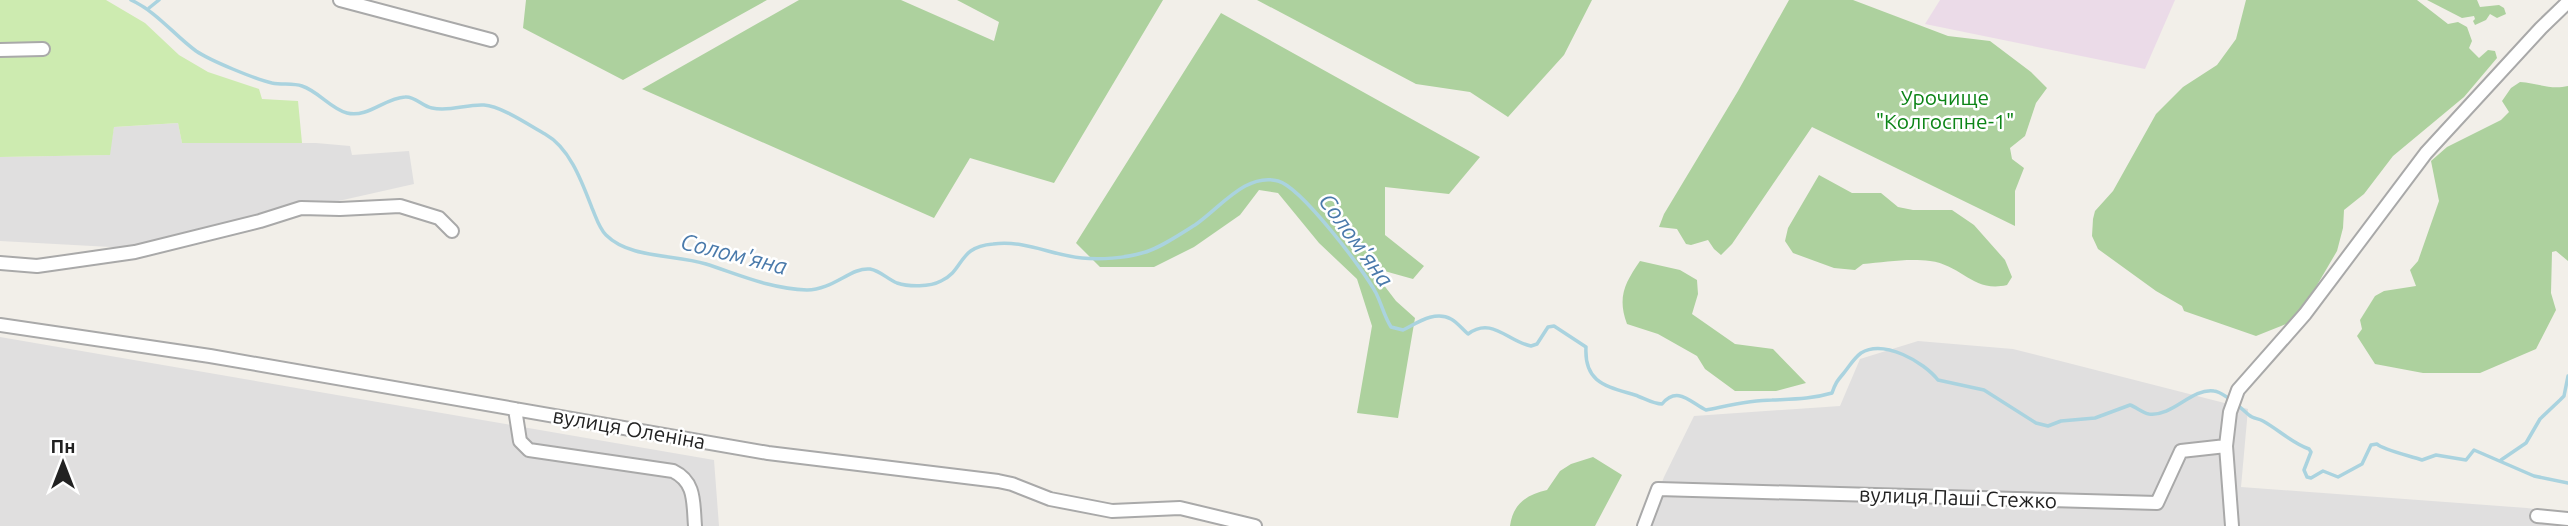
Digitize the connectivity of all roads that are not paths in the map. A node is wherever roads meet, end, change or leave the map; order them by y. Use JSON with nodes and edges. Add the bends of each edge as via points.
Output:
{"nodes":[{"id":1,"x":340,"y":0,"type":"edge"},
{"id":2,"x":2568,"y":2,"type":"edge"},
{"id":3,"x":491,"y":40,"type":"dead end"},
{"id":4,"x":43,"y":49,"type":"dead end"},
{"id":5,"x":0,"y":50,"type":"edge"},
{"id":6,"x":452,"y":231,"type":"dead end"},
{"id":7,"x":0,"y":264,"type":"edge"},
{"id":8,"x":0,"y":325,"type":"edge"},
{"id":9,"x":515,"y":410,"type":"junction"},
{"id":10,"x":2225,"y":446,"type":"junction"},
{"id":11,"x":2538,"y":516,"type":"dead end"},
{"id":12,"x":2568,"y":520,"type":"edge"},
{"id":13,"x":695,"y":526,"type":"edge"},
{"id":14,"x":1255,"y":526,"type":"edge"},
{"id":15,"x":1644,"y":526,"type":"edge"},
{"id":16,"x":2232,"y":526,"type":"edge"}],
"edges":[{"from":1,"to":3,"type":"street"},
{"from":2,"to":10,"type":"street","via":[[2426,153],[2305,314],[2238,390]]},
{"from":4,"to":5,"type":"street"},
{"from":6,"to":7,"type":"street","via":[[439,218],[400,206],[301,208],[135,252],[37,266]]},
{"from":8,"to":9,"type":"street","name":"вулиця Оленіна","via":[[210,356]]},
{"from":9,"to":13,"type":"street","via":[[520,441],[529,450],[673,471],[684,477],[692,491]]},
{"from":9,"to":14,"type":"street","name":"вулиця Оленіна","via":[[768,453],[998,481],[1050,499],[1112,511],[1180,508]]},
{"from":10,"to":15,"type":"street","name":"вулиця Паші Стежко","via":[[2181,451],[2157,503],[1658,489]]},
{"from":10,"to":16,"type":"street"},
{"from":11,"to":12,"type":"street"}]}
